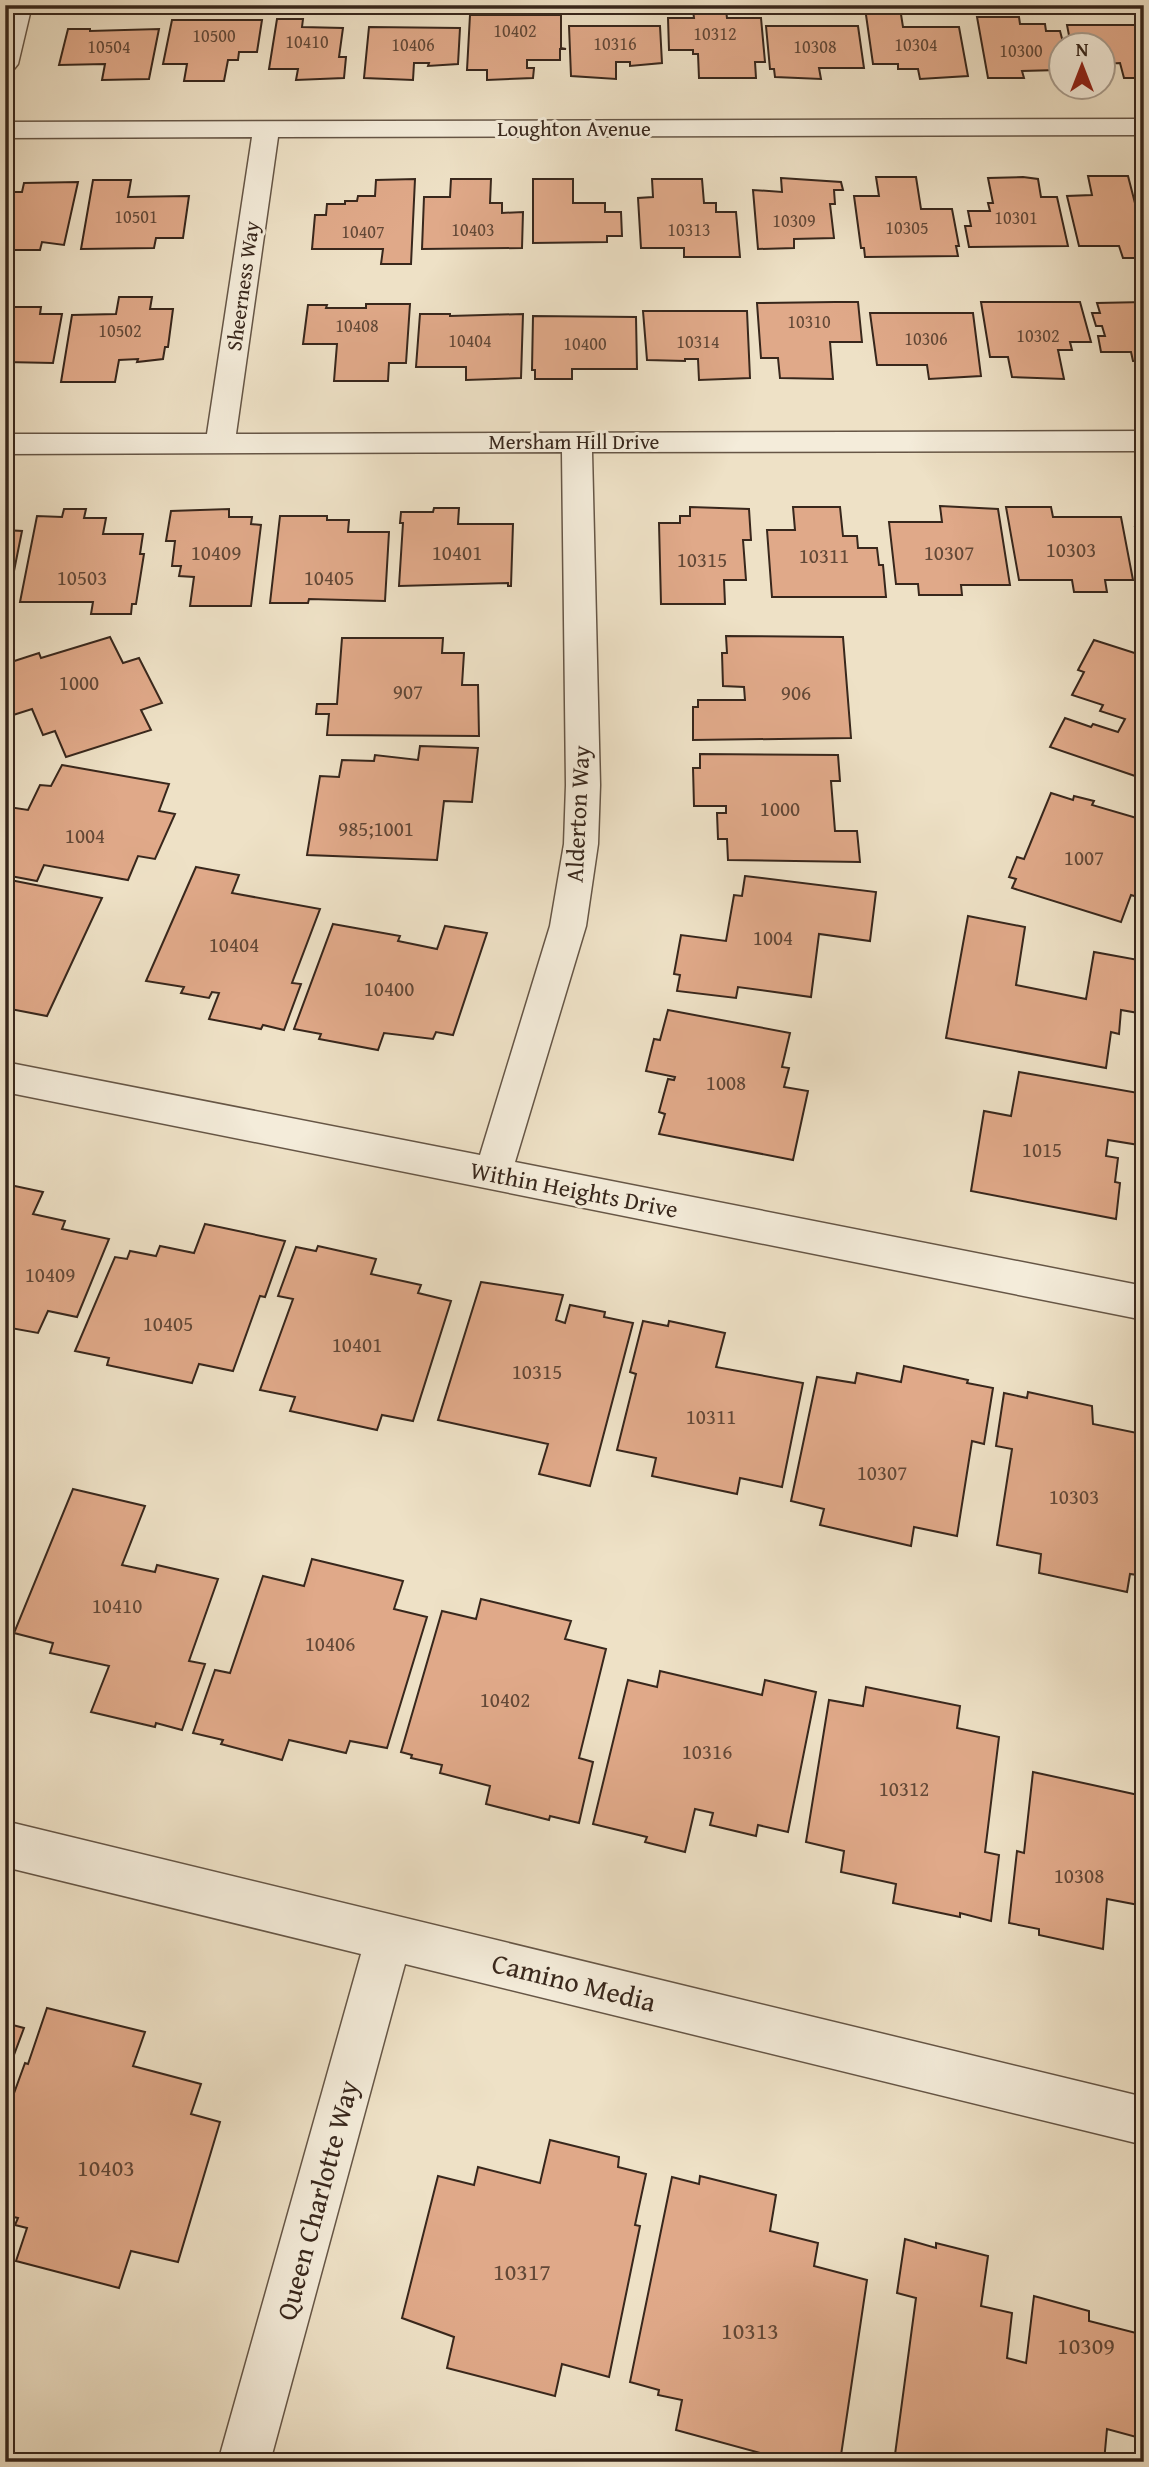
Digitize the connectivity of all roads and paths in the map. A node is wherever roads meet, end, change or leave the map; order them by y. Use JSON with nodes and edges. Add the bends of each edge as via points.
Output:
{"nodes":[{"id":1,"x":20,"y":5,"type":"edge"},
{"id":2,"x":5,"y":64,"type":"edge"},
{"id":3,"x":1144,"y":127,"type":"edge"},
{"id":4,"x":266,"y":129,"type":"junction"},
{"id":5,"x":5,"y":130,"type":"edge"},
{"id":6,"x":1144,"y":441,"type":"edge"},
{"id":7,"x":578,"y":442,"type":"junction"},
{"id":8,"x":5,"y":444,"type":"edge"},
{"id":9,"x":220,"y":444,"type":"junction"},
{"id":10,"x":5,"y":1077,"type":"edge"},
{"id":11,"x":493,"y":1174,"type":"junction"},
{"id":12,"x":1144,"y":1303,"type":"edge"},
{"id":13,"x":5,"y":1844,"type":"edge"},
{"id":14,"x":390,"y":1937,"type":"junction"},
{"id":15,"x":1144,"y":2121,"type":"edge"},
{"id":16,"x":244,"y":2462,"type":"edge"}],
"edges":[{"from":1,"to":2,"type":"street"},
{"from":3,"to":4,"type":"street","name":"Loughton Avenue"},
{"from":4,"to":5,"type":"street","name":"Loughton Avenue"},
{"from":4,"to":9,"type":"street","name":"Sheerness Way"},
{"from":6,"to":7,"type":"street","name":"Mersham Hill Drive"},
{"from":7,"to":9,"type":"street","name":"Mersham Hill Drive"},
{"from":7,"to":11,"type":"street","name":"Alderton Way","via":[[581,844],[568,926]]},
{"from":8,"to":9,"type":"street","name":"Mersham Hill Drive"},
{"from":10,"to":11,"type":"street","name":"Within Heights Drive"},
{"from":11,"to":12,"type":"street","name":"Within Heights Drive"},
{"from":13,"to":14,"type":"street","name":"Camino Media"},
{"from":14,"to":15,"type":"street","name":"Camino Media"},
{"from":14,"to":16,"type":"street","name":"Queen Charlotte Way"}]}
